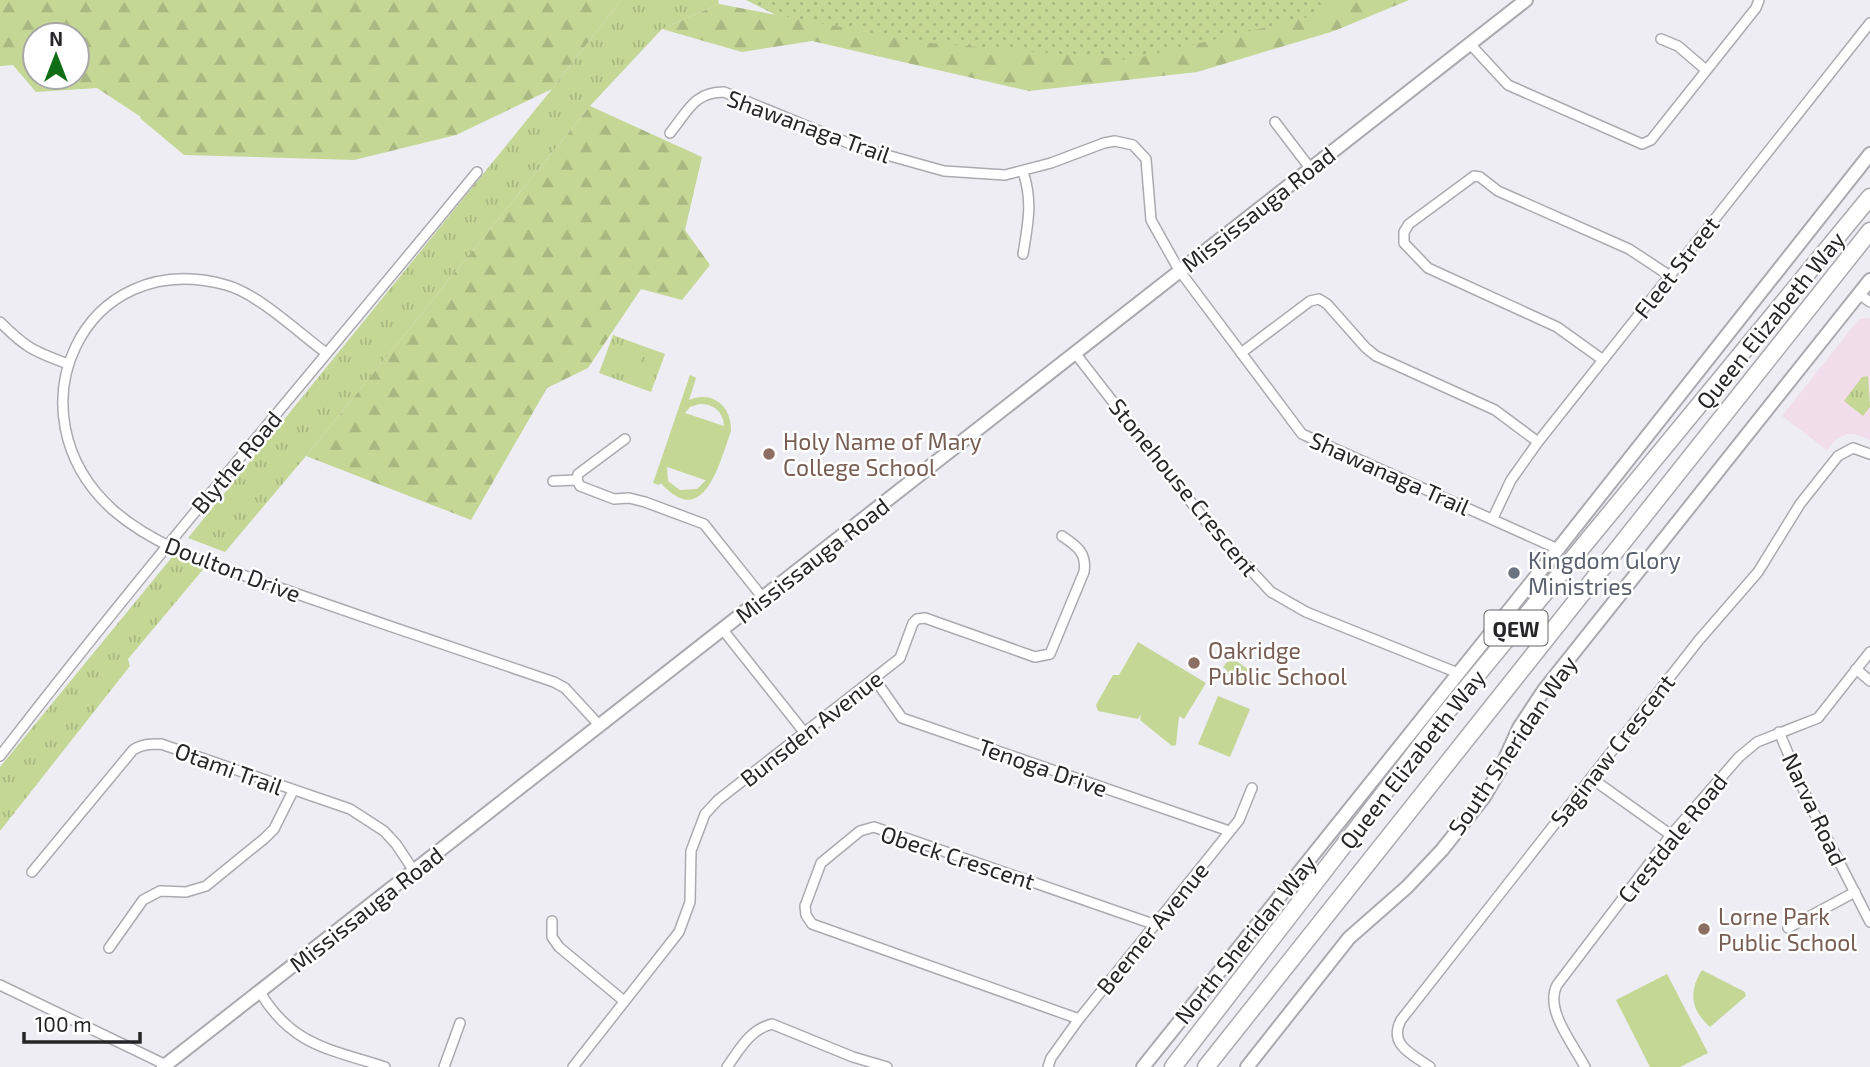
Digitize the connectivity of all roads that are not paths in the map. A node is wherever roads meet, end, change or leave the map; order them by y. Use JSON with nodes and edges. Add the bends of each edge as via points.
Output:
{"nodes":[{"id":1,"x":1526,"y":0,"type":"edge"},
{"id":2,"x":1759,"y":0,"type":"edge"},
{"id":3,"x":1870,"y":23,"type":"edge"},
{"id":4,"x":1661,"y":38,"type":"dead end"},
{"id":5,"x":1470,"y":44,"type":"junction"},
{"id":6,"x":1706,"y":70,"type":"junction"},
{"id":7,"x":1275,"y":122,"type":"dead end"},
{"id":8,"x":670,"y":133,"type":"dead end"},
{"id":9,"x":1870,"y":154,"type":"edge"},
{"id":10,"x":1310,"y":168,"type":"junction"},
{"id":11,"x":477,"y":172,"type":"dead end"},
{"id":12,"x":1023,"y":172,"type":"junction"},
{"id":13,"x":1870,"y":197,"type":"edge"},
{"id":14,"x":1870,"y":231,"type":"edge"},
{"id":15,"x":1023,"y":254,"type":"dead end"},
{"id":16,"x":1179,"y":270,"type":"junction"},
{"id":17,"x":1670,"y":276,"type":"junction"},
{"id":18,"x":1870,"y":280,"type":"edge"},
{"id":19,"x":1859,"y":294,"type":"junction"},
{"id":20,"x":1870,"y":302,"type":"edge"},
{"id":21,"x":0,"y":322,"type":"edge"},
{"id":22,"x":1075,"y":353,"type":"junction"},
{"id":23,"x":1241,"y":353,"type":"junction"},
{"id":24,"x":326,"y":354,"type":"junction"},
{"id":25,"x":1603,"y":360,"type":"junction"},
{"id":26,"x":68,"y":364,"type":"junction"},
{"id":27,"x":625,"y":439,"type":"dead end"},
{"id":28,"x":1538,"y":442,"type":"junction"},
{"id":29,"x":1870,"y":454,"type":"edge"},
{"id":30,"x":577,"y":480,"type":"junction"},
{"id":31,"x":553,"y":481,"type":"dead end"},
{"id":32,"x":1493,"y":518,"type":"junction"},
{"id":33,"x":1062,"y":536,"type":"dead end"},
{"id":34,"x":166,"y":546,"type":"junction"},
{"id":35,"x":1558,"y":549,"type":"junction"},
{"id":36,"x":763,"y":598,"type":"junction"},
{"id":37,"x":723,"y":630,"type":"junction"},
{"id":38,"x":1870,"y":652,"type":"edge"},
{"id":39,"x":1857,"y":669,"type":"junction"},
{"id":40,"x":1458,"y":673,"type":"junction"},
{"id":41,"x":874,"y":678,"type":"junction"},
{"id":42,"x":1870,"y":681,"type":"edge"},
{"id":43,"x":600,"y":726,"type":"junction"},
{"id":44,"x":804,"y":732,"type":"junction"},
{"id":45,"x":1779,"y":732,"type":"junction"},
{"id":46,"x":0,"y":756,"type":"edge"},
{"id":47,"x":1591,"y":778,"type":"junction"},
{"id":48,"x":1252,"y":788,"type":"dead end"},
{"id":49,"x":293,"y":791,"type":"junction"},
{"id":50,"x":1229,"y":831,"type":"junction"},
{"id":51,"x":1671,"y":835,"type":"junction"},
{"id":52,"x":414,"y":871,"type":"junction"},
{"id":53,"x":32,"y":872,"type":"dead end"},
{"id":54,"x":1855,"y":892,"type":"junction"},
{"id":55,"x":552,"y":920,"type":"dead end"},
{"id":56,"x":1870,"y":922,"type":"edge"},
{"id":57,"x":1156,"y":925,"type":"junction"},
{"id":58,"x":1788,"y":928,"type":"dead end"},
{"id":59,"x":109,"y":948,"type":"dead end"},
{"id":60,"x":0,"y":985,"type":"edge"},
{"id":61,"x":260,"y":992,"type":"junction"},
{"id":62,"x":624,"y":1001,"type":"junction"},
{"id":63,"x":1079,"y":1019,"type":"junction"},
{"id":64,"x":460,"y":1023,"type":"dead end"},
{"id":65,"x":852,"y":1062,"type":"edge"},
{"id":66,"x":165,"y":1066,"type":"edge"},
{"id":67,"x":385,"y":1067,"type":"edge"},
{"id":68,"x":444,"y":1067,"type":"edge"},
{"id":69,"x":573,"y":1067,"type":"edge"},
{"id":70,"x":727,"y":1067,"type":"edge"},
{"id":71,"x":887,"y":1067,"type":"edge"},
{"id":72,"x":1048,"y":1067,"type":"edge"},
{"id":73,"x":1143,"y":1067,"type":"edge"},
{"id":74,"x":1173,"y":1067,"type":"edge"},
{"id":75,"x":1206,"y":1067,"type":"edge"},
{"id":76,"x":1247,"y":1067,"type":"edge"},
{"id":77,"x":1430,"y":1067,"type":"edge"},
{"id":78,"x":1585,"y":1067,"type":"edge"}],
"edges":[{"from":1,"to":5,"type":"street","name":"Mississauga Road"},
{"from":2,"to":6,"type":"street"},
{"from":3,"to":17,"type":"street","name":"Fleet Street"},
{"from":4,"to":6,"type":"street"},
{"from":5,"to":6,"type":"street","via":[[1508,85],[1642,144],[1651,140]]},
{"from":5,"to":10,"type":"street","name":"Mississauga Road"},
{"from":7,"to":10,"type":"street"},
{"from":8,"to":12,"type":"street","name":"Shawanaga Trail","via":[[700,96],[724,92],[890,157],[944,171]]},
{"from":9,"to":35,"type":"street","name":"North Sheridan Way"},
{"from":10,"to":16,"type":"street","name":"Mississauga Road"},
{"from":11,"to":24,"type":"street","name":"Blythe Road"},
{"from":12,"to":15,"type":"street","via":[[1030,190]]},
{"from":12,"to":16,"type":"street","name":"Shawanaga Trail","via":[[1104,143],[1133,145],[1146,159],[1151,220]]},
{"from":13,"to":74,"type":"highway","name":"Queen Elizabeth Way","number":"QEW","via":[[1441,719]]},
{"from":14,"to":75,"type":"highway","name":"Queen Elizabeth Way","number":"QEW"},
{"from":16,"to":22,"type":"street","name":"Mississauga Road"},
{"from":16,"to":23,"type":"street","name":"Shawanaga Trail"},
{"from":17,"to":25,"type":"street","name":"Fleet Street"},
{"from":17,"to":25,"type":"street","via":[[1629,248],[1498,191],[1480,177],[1474,176],[1409,224],[1404,243],[1428,268],[1557,327]]},
{"from":18,"to":19,"type":"street","name":"South Sheridan Way"},
{"from":19,"to":20,"type":"street"},
{"from":19,"to":76,"type":"street","name":"South Sheridan Way","via":[[1544,690],[1484,797],[1399,895],[1349,938]]},
{"from":21,"to":26,"type":"street","via":[[32,351]]},
{"from":22,"to":36,"type":"street","name":"Mississauga Road"},
{"from":22,"to":40,"type":"street","name":"Stonehouse Crescent","via":[[1208,524],[1271,592],[1306,612]]},
{"from":23,"to":28,"type":"street","via":[[1319,299],[1376,356],[1495,410]]},
{"from":23,"to":32,"type":"street","name":"Shawanaga Trail","via":[[1302,434]]},
{"from":24,"to":26,"type":"street","name":"Doulton Drive","via":[[237,289],[209,281],[164,280],[121,296],[100,312],[87,326]]},
{"from":24,"to":34,"type":"street","name":"Blythe Road"},
{"from":25,"to":28,"type":"street","name":"Fleet Street"},
{"from":26,"to":34,"type":"street","name":"Doulton Drive","via":[[61,408],[72,454],[103,500]]},
{"from":27,"to":30,"type":"street","via":[[578,474]]},
{"from":28,"to":32,"type":"street","name":"Fleet Street","via":[[1511,480]]},
{"from":29,"to":47,"type":"street","name":"Saginaw Crescent","via":[[1853,448],[1838,456],[1758,572]]},
{"from":30,"to":31,"type":"street"},
{"from":30,"to":36,"type":"street","via":[[614,499],[645,502],[704,524]]},
{"from":32,"to":35,"type":"street","name":"Shawanaga Trail"},
{"from":33,"to":41,"type":"street","name":"Bunsden Avenue","via":[[1080,548],[1086,563],[1050,654],[1035,657],[917,619],[900,658]]},
{"from":34,"to":43,"type":"street","name":"Doulton Drive","via":[[554,682]]},
{"from":34,"to":46,"type":"street","name":"Blythe Road"},
{"from":35,"to":40,"type":"street","name":"North Sheridan Way"},
{"from":36,"to":37,"type":"street","name":"Mississauga Road"},
{"from":37,"to":43,"type":"street","name":"Mississauga Road"},
{"from":37,"to":44,"type":"street"},
{"from":38,"to":39,"type":"street","name":"Crestdale Road"},
{"from":39,"to":42,"type":"street"},
{"from":39,"to":45,"type":"street","name":"Crestdale Road","via":[[1818,718]]},
{"from":40,"to":73,"type":"street","name":"North Sheridan Way"},
{"from":41,"to":44,"type":"street","name":"Bunsden Avenue"},
{"from":41,"to":50,"type":"street","name":"Tenoga Drive","via":[[902,718]]},
{"from":43,"to":52,"type":"street","name":"Mississauga Road"},
{"from":44,"to":62,"type":"street","name":"Bunsden Avenue","via":[[705,814],[691,851],[690,902],[679,932]]},
{"from":45,"to":51,"type":"street","name":"Crestdale Road","via":[[1739,757]]},
{"from":45,"to":54,"type":"street","name":"Narva Road"},
{"from":47,"to":51,"type":"street"},
{"from":47,"to":77,"type":"street","name":"Saginaw Crescent","via":[[1401,1020],[1396,1029],[1401,1046]]},
{"from":48,"to":50,"type":"street","name":"Beemer Avenue","via":[[1239,820]]},
{"from":49,"to":52,"type":"street","name":"Otami Trail","via":[[350,809],[384,831]]},
{"from":49,"to":53,"type":"street","name":"Otami Trail","via":[[161,744],[141,745]]},
{"from":49,"to":59,"type":"street","via":[[265,838],[206,886],[151,894]]},
{"from":50,"to":57,"type":"street","name":"Beemer Avenue"},
{"from":51,"to":78,"type":"street","name":"Crestdale Road","via":[[1553,992],[1556,1016]]},
{"from":52,"to":61,"type":"street","name":"Mississauga Road"},
{"from":54,"to":56,"type":"street","name":"Narva Road"},
{"from":54,"to":58,"type":"street"},
{"from":55,"to":62,"type":"street","via":[[552,937],[559,947]]},
{"from":57,"to":63,"type":"street","name":"Beemer Avenue"},
{"from":57,"to":63,"type":"street","name":"Obeck Crescent","via":[[874,827],[860,831],[821,863],[805,906],[812,924]]},
{"from":60,"to":66,"type":"street"},
{"from":61,"to":66,"type":"street","name":"Mississauga Road"},
{"from":61,"to":67,"type":"street","via":[[297,1035]]},
{"from":62,"to":69,"type":"street","name":"Bunsden Avenue"},
{"from":63,"to":72,"type":"street","name":"Beemer Avenue"},
{"from":64,"to":68,"type":"street"},
{"from":65,"to":70,"type":"street","via":[[772,1024],[751,1034]]},
{"from":65,"to":71,"type":"street"}]}
